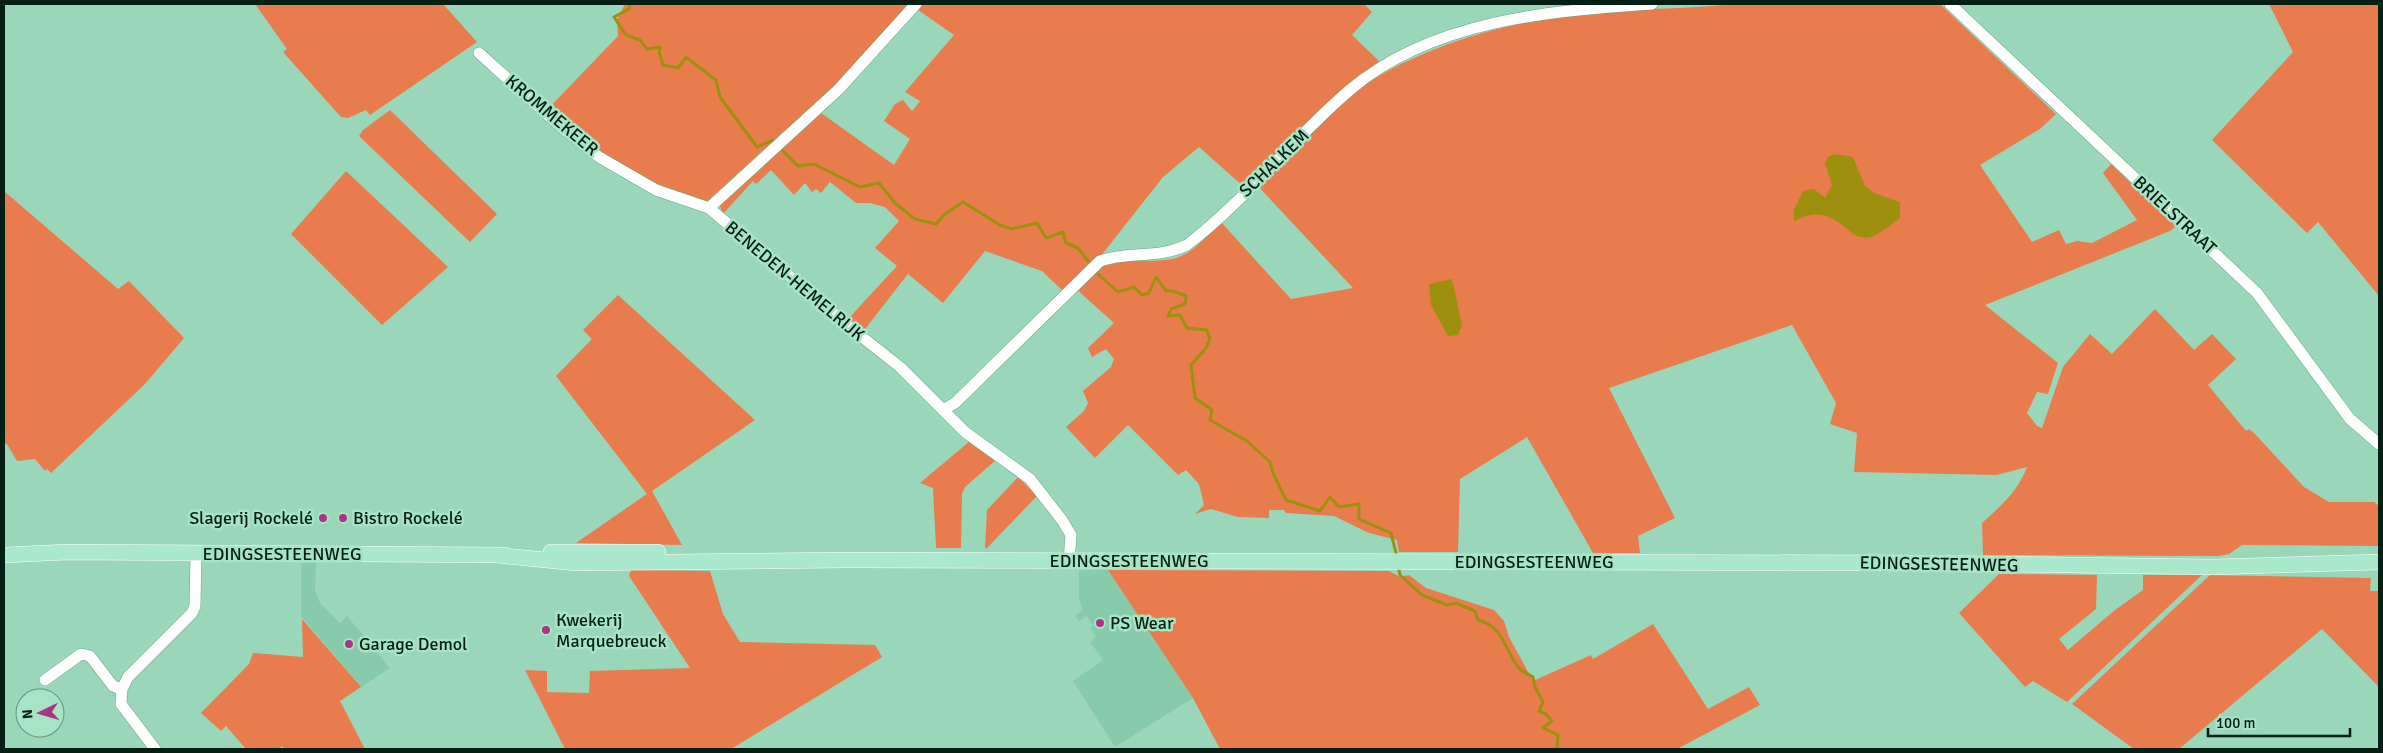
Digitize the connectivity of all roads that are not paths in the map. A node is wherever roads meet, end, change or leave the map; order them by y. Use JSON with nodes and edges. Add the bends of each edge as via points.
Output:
{"nodes":[{"id":1,"x":916,"y":4,"type":"edge"},
{"id":2,"x":1652,"y":4,"type":"edge"},
{"id":3,"x":1950,"y":4,"type":"edge"},
{"id":4,"x":479,"y":53,"type":"dead end"},
{"id":5,"x":710,"y":208,"type":"junction"},
{"id":6,"x":943,"y":410,"type":"junction"},
{"id":7,"x":2379,"y":444,"type":"edge"},
{"id":8,"x":4,"y":546,"type":"edge"},
{"id":9,"x":68,"y":552,"type":"junction"},
{"id":10,"x":196,"y":553,"type":"junction"},
{"id":11,"x":4,"y":555,"type":"edge"},
{"id":12,"x":1069,"y":561,"type":"junction"},
{"id":13,"x":2379,"y":562,"type":"edge"},
{"id":14,"x":2296,"y":565,"type":"junction"},
{"id":15,"x":2379,"y":571,"type":"edge"},
{"id":16,"x":46,"y":680,"type":"dead end"},
{"id":17,"x":122,"y":689,"type":"junction"},
{"id":18,"x":155,"y":749,"type":"edge"}],
"edges":[{"from":1,"to":5,"type":"street","name":"BENEDEN-HEMELRIJK","via":[[838,90]]},
{"from":2,"to":6,"type":"street","name":"SCHALKEM","via":[[1598,7],[1501,22],[1434,43],[1383,66],[1350,90],[1187,245],[1176,251],[1114,256],[1100,261]]},
{"from":3,"to":7,"type":"street","name":"BRIELSTRAAT","via":[[2257,293],[2350,418]]},
{"from":4,"to":5,"type":"street","name":"KROMMEKEER","via":[[561,128],[599,157],[656,190]]},
{"from":5,"to":6,"type":"street","name":"BENEDEN-HEMELRIJK","via":[[900,368]]},
{"from":6,"to":12,"type":"street","name":"BENEDEN-HEMELRIJK","via":[[965,432],[1030,479],[1070,535]]},
{"from":8,"to":9,"type":"main road","name":"EDINGSESTEENWEG","via":[[38,546]]},
{"from":9,"to":10,"type":"main road","name":"EDINGSESTEENWEG"},
{"from":9,"to":11,"type":"main road","name":"EDINGSESTEENWEG"},
{"from":10,"to":12,"type":"main road","name":"EDINGSESTEENWEG","via":[[496,555],[576,563]]},
{"from":10,"to":17,"type":"street","via":[[195,606],[192,613],[128,677]]},
{"from":12,"to":14,"type":"main road","name":"EDINGSESTEENWEG"},
{"from":13,"to":14,"type":"main road","name":"EDINGSESTEENWEG"},
{"from":14,"to":15,"type":"main road","name":"EDINGSESTEENWEG"},
{"from":16,"to":17,"type":"street","via":[[81,654],[90,656],[113,686]]},
{"from":17,"to":18,"type":"street","via":[[121,704]]}]}
